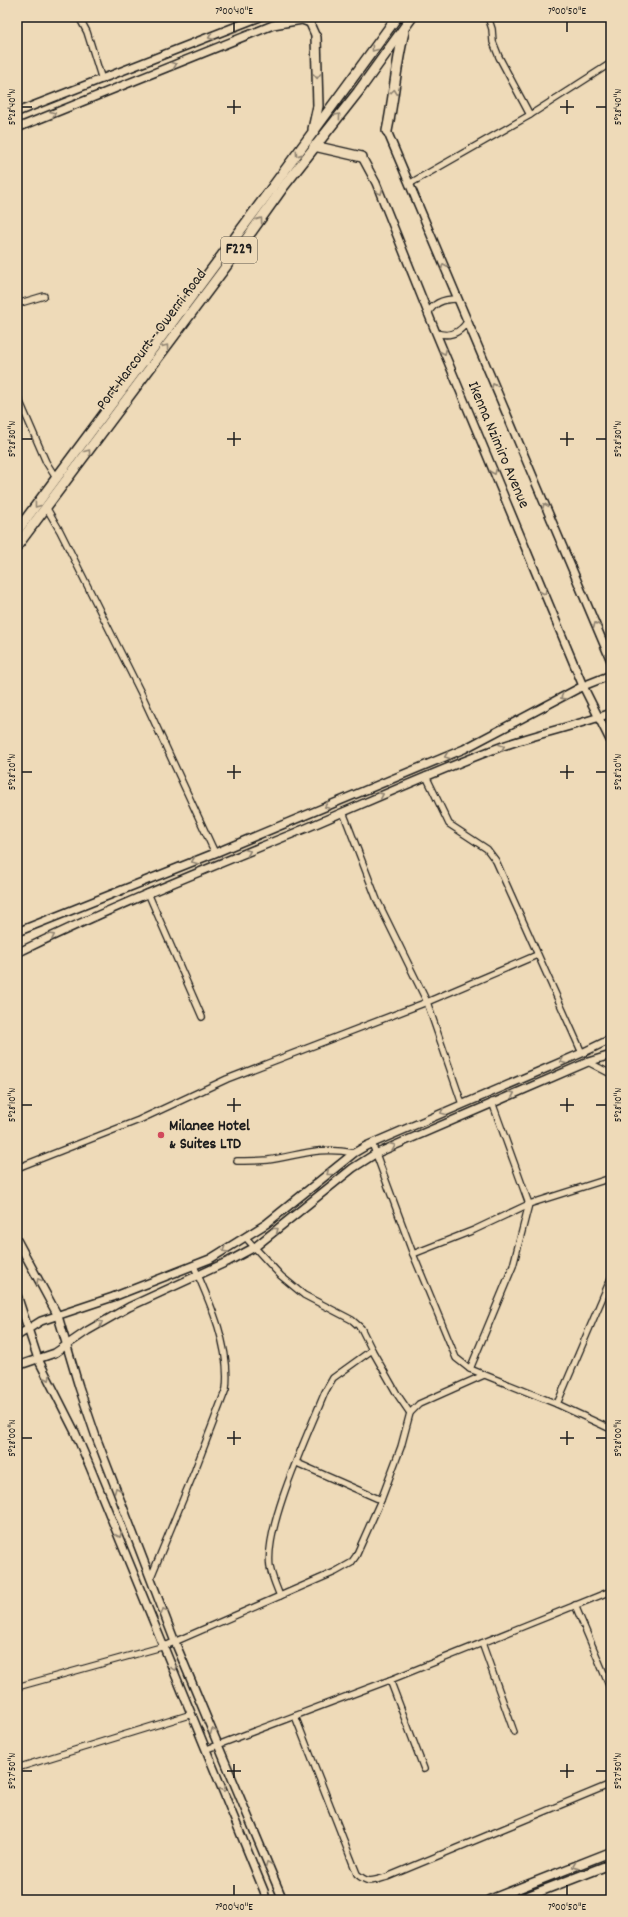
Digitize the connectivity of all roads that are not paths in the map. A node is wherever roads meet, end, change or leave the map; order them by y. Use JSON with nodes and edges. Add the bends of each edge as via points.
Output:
{"nodes":[{"id":1,"x":79,"y":17,"type":"edge"},
{"id":2,"x":260,"y":17,"type":"edge"},
{"id":3,"x":397,"y":17,"type":"edge"},
{"id":4,"x":412,"y":17,"type":"edge"},
{"id":5,"x":488,"y":17,"type":"edge"},
{"id":6,"x":309,"y":20,"type":"edge"},
{"id":7,"x":406,"y":26,"type":"junction"},
{"id":8,"x":316,"y":37,"type":"joint"},
{"id":9,"x":611,"y":63,"type":"edge"},
{"id":10,"x":102,"y":80,"type":"junction"},
{"id":11,"x":17,"y":112,"type":"edge"},
{"id":12,"x":530,"y":115,"type":"junction"},
{"id":13,"x":17,"y":128,"type":"edge"},
{"id":14,"x":387,"y":131,"type":"joint"},
{"id":15,"x":313,"y":133,"type":"junction"},
{"id":16,"x":314,"y":146,"type":"junction"},
{"id":17,"x":362,"y":157,"type":"joint"},
{"id":18,"x":409,"y":184,"type":"junction"},
{"id":19,"x":44,"y":296,"type":"dead end"},
{"id":20,"x":457,"y":299,"type":"junction"},
{"id":21,"x":17,"y":304,"type":"edge"},
{"id":22,"x":428,"y":314,"type":"junction"},
{"id":23,"x":467,"y":322,"type":"junction"},
{"id":24,"x":436,"y":333,"type":"junction"},
{"id":25,"x":17,"y":395,"type":"edge"},
{"id":26,"x":56,"y":478,"type":"junction"},
{"id":27,"x":46,"y":508,"type":"junction"},
{"id":28,"x":17,"y":531,"type":"edge"},
{"id":29,"x":17,"y":546,"type":"edge"},
{"id":30,"x":611,"y":661,"type":"edge"},
{"id":31,"x":611,"y":675,"type":"edge"},
{"id":32,"x":583,"y":686,"type":"junction"},
{"id":33,"x":611,"y":713,"type":"edge"},
{"id":34,"x":598,"y":718,"type":"junction"},
{"id":35,"x":611,"y":742,"type":"edge"},
{"id":36,"x":426,"y":776,"type":"junction"},
{"id":37,"x":343,"y":812,"type":"junction"},
{"id":38,"x":215,"y":853,"type":"junction"},
{"id":39,"x":148,"y":893,"type":"junction"},
{"id":40,"x":17,"y":932,"type":"edge"},
{"id":41,"x":17,"y":953,"type":"edge"},
{"id":42,"x":537,"y":955,"type":"junction"},
{"id":43,"x":427,"y":1002,"type":"junction"},
{"id":44,"x":202,"y":1017,"type":"dead end"},
{"id":45,"x":611,"y":1039,"type":"edge"},
{"id":46,"x":582,"y":1053,"type":"junction"},
{"id":47,"x":611,"y":1055,"type":"edge"},
{"id":48,"x":588,"y":1062,"type":"junction"},
{"id":49,"x":611,"y":1074,"type":"edge"},
{"id":50,"x":492,"y":1102,"type":"junction"},
{"id":51,"x":462,"y":1104,"type":"junction"},
{"id":52,"x":372,"y":1143,"type":"junction"},
{"id":53,"x":354,"y":1153,"type":"junction"},
{"id":54,"x":375,"y":1154,"type":"junction"},
{"id":55,"x":237,"y":1161,"type":"dead end"},
{"id":56,"x":17,"y":1168,"type":"edge"},
{"id":57,"x":611,"y":1178,"type":"edge"},
{"id":58,"x":529,"y":1204,"type":"junction"},
{"id":59,"x":246,"y":1238,"type":"junction"},
{"id":60,"x":17,"y":1240,"type":"edge"},
{"id":61,"x":255,"y":1247,"type":"junction"},
{"id":62,"x":413,"y":1254,"type":"junction"},
{"id":63,"x":194,"y":1266,"type":"junction"},
{"id":64,"x":198,"y":1275,"type":"junction"},
{"id":65,"x":611,"y":1278,"type":"edge"},
{"id":66,"x":17,"y":1295,"type":"edge"},
{"id":67,"x":58,"y":1316,"type":"junction"},
{"id":68,"x":27,"y":1330,"type":"junction"},
{"id":69,"x":17,"y":1336,"type":"edge"},
{"id":70,"x":67,"y":1344,"type":"junction"},
{"id":71,"x":372,"y":1350,"type":"junction"},
{"id":72,"x":38,"y":1359,"type":"junction"},
{"id":73,"x":17,"y":1366,"type":"edge"},
{"id":74,"x":470,"y":1369,"type":"junction"},
{"id":75,"x":484,"y":1375,"type":"junction"},
{"id":76,"x":558,"y":1404,"type":"junction"},
{"id":77,"x":410,"y":1413,"type":"junction"},
{"id":78,"x":611,"y":1429,"type":"edge"},
{"id":79,"x":297,"y":1463,"type":"junction"},
{"id":80,"x":381,"y":1500,"type":"junction"},
{"id":81,"x":152,"y":1577,"type":"junction"},
{"id":82,"x":611,"y":1591,"type":"edge"},
{"id":83,"x":280,"y":1596,"type":"junction"},
{"id":84,"x":575,"y":1605,"type":"junction"},
{"id":85,"x":175,"y":1642,"type":"junction"},
{"id":86,"x":482,"y":1643,"type":"junction"},
{"id":87,"x":165,"y":1646,"type":"junction"},
{"id":88,"x":390,"y":1680,"type":"junction"},
{"id":89,"x":17,"y":1687,"type":"edge"},
{"id":90,"x":611,"y":1690,"type":"edge"},
{"id":91,"x":192,"y":1714,"type":"junction"},
{"id":92,"x":295,"y":1716,"type":"junction"},
{"id":93,"x":514,"y":1732,"type":"dead end"},
{"id":94,"x":219,"y":1745,"type":"junction"},
{"id":95,"x":207,"y":1749,"type":"junction"},
{"id":96,"x":17,"y":1768,"type":"edge"},
{"id":97,"x":424,"y":1769,"type":"dead end"},
{"id":98,"x":611,"y":1784,"type":"edge"},
{"id":99,"x":611,"y":1852,"type":"edge"},
{"id":100,"x":611,"y":1864,"type":"edge"},
{"id":101,"x":266,"y":1900,"type":"edge"},
{"id":102,"x":283,"y":1900,"type":"edge"},
{"id":103,"x":489,"y":1900,"type":"edge"},
{"id":104,"x":518,"y":1900,"type":"edge"}],
"edges":[{"from":1,"to":10,"type":"street"},
{"from":2,"to":10,"type":"street","one_way":true},
{"from":3,"to":15,"type":"main road","name":"Port Harcourt - Owerri Road","number":"F229","one_way":true},
{"from":4,"to":7,"type":"main road","name":"Port Harcourt - Owerri Road","number":"F229"},
{"from":5,"to":12,"type":"street","via":[[492,28],[492,42]]},
{"from":6,"to":8,"type":"street"},
{"from":13,"to":6,"type":"street","one_way":true,"via":[[273,25]]},
{"from":14,"to":7,"type":"main road","one_way":true,"via":[[399,52]]},
{"from":16,"to":7,"type":"main road","name":"Port Harcourt - Owerri Road","number":"F229","one_way":true,"via":[[358,92]]},
{"from":8,"to":15,"type":"main road","one_way":true,"via":[[318,106]]},
{"from":9,"to":12,"type":"street"},
{"from":10,"to":11,"type":"street"},
{"from":12,"to":18,"type":"street"},
{"from":14,"to":18,"type":"street","name":"Ikenna Nzimiro Avenue"},
{"from":15,"to":26,"type":"main road","name":"Port Harcourt - Owerri Road","number":"F229","one_way":true,"via":[[171,327]]},
{"from":16,"to":17,"type":"main road"},
{"from":27,"to":16,"type":"main road","name":"Port Harcourt - Owerri Road","number":"F229","one_way":true},
{"from":17,"to":22,"type":"street","name":"Ikenna Nzimiro Avenue","one_way":true,"via":[[376,183]]},
{"from":20,"to":18,"type":"street","name":"Ikenna Nzimiro Avenue","one_way":true},
{"from":19,"to":21,"type":"street"},
{"from":20,"to":22,"type":"street","via":[[442,301],[431,308]]},
{"from":20,"to":23,"type":"street","name":"Ikenna Nzimiro Avenue"},
{"from":22,"to":24,"type":"street","name":"Ikenna Nzimiro Avenue"},
{"from":23,"to":24,"type":"street","via":[[455,334]]},
{"from":30,"to":23,"type":"street","name":"Ikenna Nzimiro Avenue","one_way":true},
{"from":24,"to":32,"type":"street","name":"Ikenna Nzimiro Avenue","one_way":true},
{"from":25,"to":26,"type":"street","via":[[46,462]]},
{"from":26,"to":28,"type":"main road","name":"Port Harcourt - Owerri Road","number":"F229","one_way":true},
{"from":27,"to":29,"type":"main road","name":"Port Harcourt - Owerri Road","number":"F229"},
{"from":27,"to":38,"type":"street","via":[[141,693]]},
{"from":31,"to":32,"type":"street"},
{"from":32,"to":34,"type":"street","name":"Ikenna Nzimiro Avenue"},
{"from":32,"to":38,"type":"street","one_way":true,"via":[[464,748]]},
{"from":33,"to":34,"type":"street"},
{"from":34,"to":35,"type":"street","name":"Ikenna Nzimiro Avenue"},
{"from":36,"to":34,"type":"street","one_way":true,"via":[[511,743]]},
{"from":37,"to":36,"type":"street","one_way":true},
{"from":36,"to":42,"type":"street","via":[[449,824],[486,849],[496,861]]},
{"from":39,"to":37,"type":"street","one_way":true},
{"from":37,"to":43,"type":"street","via":[[377,900]]},
{"from":38,"to":40,"type":"street","one_way":true},
{"from":41,"to":39,"type":"street","one_way":true},
{"from":39,"to":44,"type":"street"},
{"from":42,"to":43,"type":"street"},
{"from":42,"to":46,"type":"street"},
{"from":43,"to":51,"type":"street"},
{"from":43,"to":56,"type":"street","via":[[227,1079],[153,1114]]},
{"from":45,"to":46,"type":"street"},
{"from":46,"to":51,"type":"street","one_way":true},
{"from":47,"to":48,"type":"street"},
{"from":48,"to":49,"type":"street"},
{"from":50,"to":48,"type":"street","one_way":true},
{"from":54,"to":50,"type":"street","one_way":true},
{"from":50,"to":58,"type":"street"},
{"from":51,"to":52,"type":"street","one_way":true},
{"from":52,"to":53,"type":"street"},
{"from":52,"to":54,"type":"street"},
{"from":53,"to":55,"type":"street","via":[[334,1149],[267,1160]]},
{"from":53,"to":59,"type":"street","one_way":true},
{"from":61,"to":54,"type":"street","one_way":true,"via":[[353,1168]]},
{"from":54,"to":62,"type":"street"},
{"from":57,"to":58,"type":"street"},
{"from":58,"to":62,"type":"street","via":[[474,1230]]},
{"from":58,"to":74,"type":"street","via":[[513,1266]]},
{"from":59,"to":61,"type":"street"},
{"from":59,"to":63,"type":"street","one_way":true},
{"from":67,"to":60,"type":"street","one_way":true},
{"from":61,"to":64,"type":"street"},
{"from":61,"to":71,"type":"street","via":[[281,1276],[304,1295],[352,1320],[361,1328]]},
{"from":62,"to":74,"type":"street","via":[[456,1358]]},
{"from":63,"to":64,"type":"street"},
{"from":63,"to":67,"type":"street"},
{"from":70,"to":64,"type":"street","one_way":true,"via":[[130,1307]]},
{"from":64,"to":81,"type":"street","via":[[226,1354],[226,1389]]},
{"from":65,"to":76,"type":"street"},
{"from":66,"to":68,"type":"street"},
{"from":67,"to":68,"type":"street","via":[[41,1321]]},
{"from":67,"to":70,"type":"street"},
{"from":68,"to":69,"type":"street"},
{"from":68,"to":72,"type":"street"},
{"from":70,"to":72,"type":"street","via":[[55,1353]]},
{"from":81,"to":70,"type":"street","one_way":true,"via":[[96,1436]]},
{"from":71,"to":77,"type":"street"},
{"from":71,"to":79,"type":"street","via":[[333,1378]]},
{"from":72,"to":73,"type":"street"},
{"from":72,"to":87,"type":"street","one_way":true,"via":[[75,1432]]},
{"from":74,"to":75,"type":"street"},
{"from":75,"to":76,"type":"street"},
{"from":75,"to":77,"type":"street","via":[[419,1404]]},
{"from":76,"to":78,"type":"street"},
{"from":77,"to":80,"type":"street","via":[[401,1447]]},
{"from":79,"to":80,"type":"street"},
{"from":79,"to":83,"type":"street","via":[[278,1514],[270,1556],[272,1576]]},
{"from":80,"to":83,"type":"street","via":[[351,1563]]},
{"from":85,"to":81,"type":"street","one_way":true},
{"from":82,"to":84,"type":"street"},
{"from":83,"to":85,"type":"street"},
{"from":84,"to":86,"type":"street"},
{"from":84,"to":90,"type":"street"},
{"from":85,"to":87,"type":"street"},
{"from":94,"to":85,"type":"street","one_way":true},
{"from":86,"to":88,"type":"street"},
{"from":86,"to":93,"type":"street"},
{"from":87,"to":89,"type":"street"},
{"from":87,"to":91,"type":"street","one_way":true},
{"from":88,"to":92,"type":"street"},
{"from":88,"to":97,"type":"street"},
{"from":91,"to":95,"type":"street"},
{"from":91,"to":96,"type":"street"},
{"from":92,"to":94,"type":"street"},
{"from":92,"to":98,"type":"street","via":[[357,1874],[364,1880],[387,1877]]},
{"from":94,"to":95,"type":"street"},
{"from":102,"to":94,"type":"street","one_way":true},
{"from":95,"to":101,"type":"street","one_way":true},
{"from":99,"to":103,"type":"main road","one_way":true},
{"from":100,"to":104,"type":"main road"}]}
